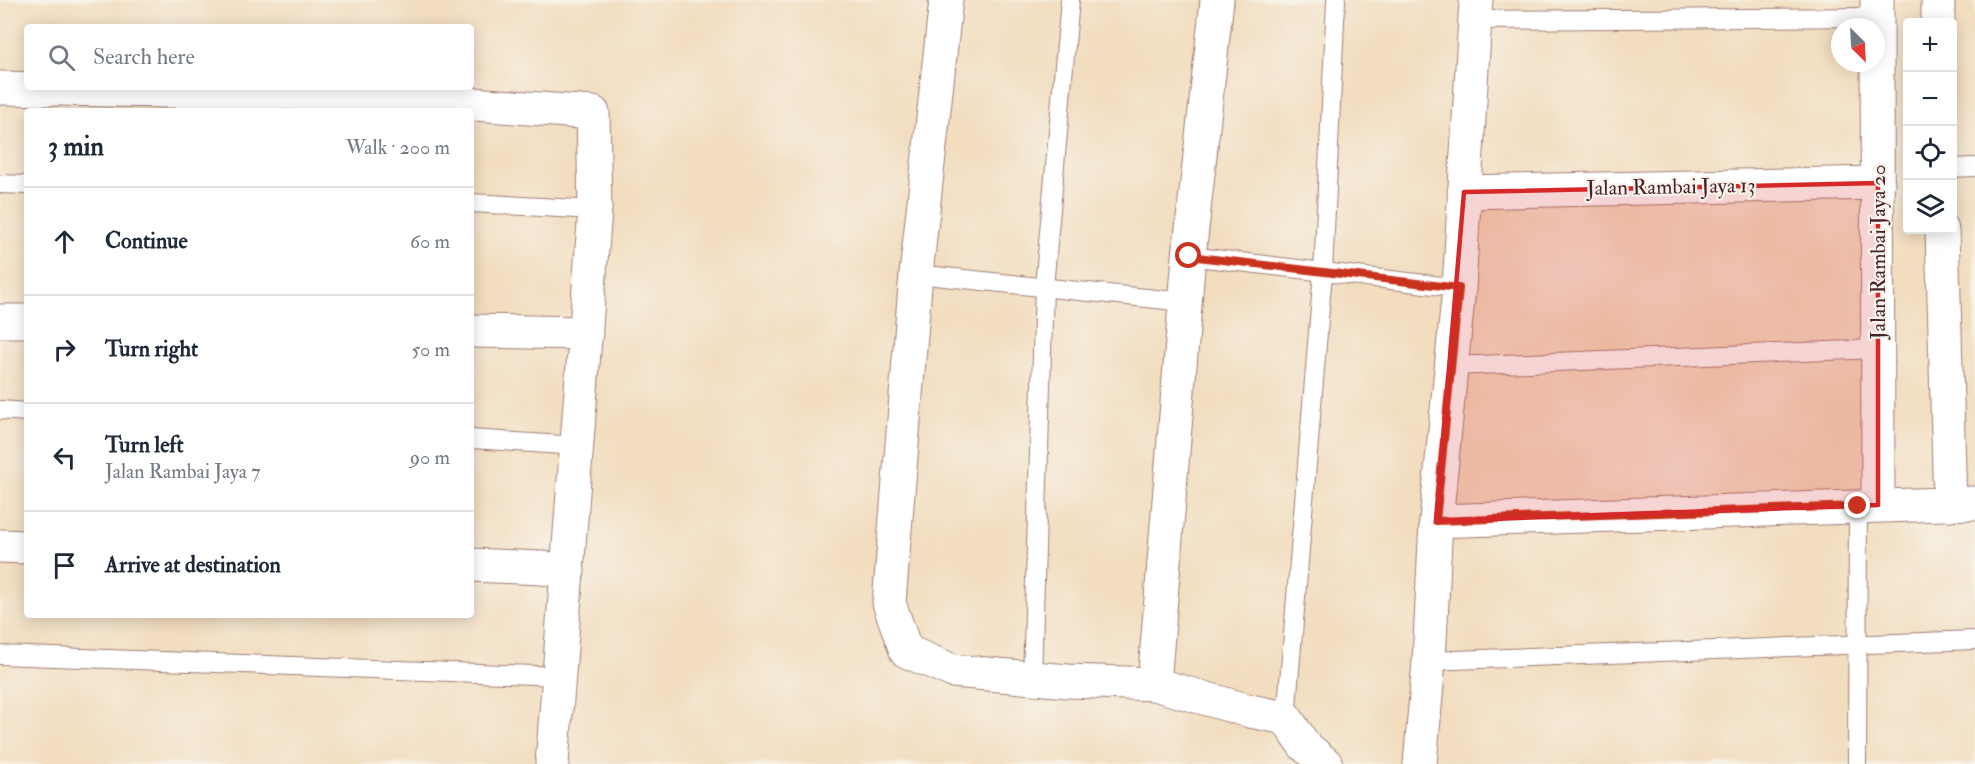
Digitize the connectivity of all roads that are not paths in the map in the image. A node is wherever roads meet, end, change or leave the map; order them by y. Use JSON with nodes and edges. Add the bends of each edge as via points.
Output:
{"nodes":[{"id":1,"x":946,"y":0,"type":"edge"},
{"id":2,"x":1070,"y":0,"type":"edge"},
{"id":3,"x":1217,"y":0,"type":"edge"},
{"id":4,"x":1336,"y":0,"type":"edge"},
{"id":5,"x":1938,"y":0,"type":"edge"},
{"id":6,"x":1877,"y":9,"type":"edge"},
{"id":7,"x":1475,"y":10,"type":"edge"},
{"id":8,"x":1938,"y":18,"type":"edge"},
{"id":9,"x":0,"y":88,"type":"edge"},
{"id":10,"x":24,"y":89,"type":"edge"},
{"id":11,"x":49,"y":90,"type":"edge"},
{"id":12,"x":340,"y":102,"type":"edge"},
{"id":13,"x":1975,"y":167,"type":"edge"},
{"id":14,"x":1957,"y":168,"type":"edge"},
{"id":15,"x":1878,"y":183,"type":"junction"},
{"id":16,"x":0,"y":184,"type":"edge"},
{"id":17,"x":24,"y":185,"type":"edge"},
{"id":18,"x":1464,"y":192,"type":"junction"},
{"id":19,"x":474,"y":203,"type":"edge"},
{"id":20,"x":595,"y":210,"type":"junction"},
{"id":21,"x":1942,"y":234,"type":"edge"},
{"id":22,"x":1189,"y":256,"type":"junction"},
{"id":23,"x":1323,"y":272,"type":"junction"},
{"id":24,"x":916,"y":274,"type":"junction"},
{"id":25,"x":1044,"y":287,"type":"junction"},
{"id":26,"x":1459,"y":288,"type":"junction"},
{"id":27,"x":1185,"y":302,"type":"junction"},
{"id":28,"x":0,"y":321,"type":"edge"},
{"id":29,"x":24,"y":321,"type":"edge"},
{"id":30,"x":474,"y":331,"type":"edge"},
{"id":31,"x":586,"y":333,"type":"junction"},
{"id":32,"x":1878,"y":349,"type":"junction"},
{"id":33,"x":1452,"y":366,"type":"junction"},
{"id":34,"x":0,"y":410,"type":"edge"},
{"id":35,"x":24,"y":412,"type":"edge"},
{"id":36,"x":474,"y":439,"type":"edge"},
{"id":37,"x":578,"y":446,"type":"junction"},
{"id":38,"x":1962,"y":504,"type":"edge"},
{"id":39,"x":1868,"y":505,"type":"junction"},
{"id":40,"x":1436,"y":521,"type":"junction"},
{"id":41,"x":0,"y":546,"type":"edge"},
{"id":42,"x":24,"y":548,"type":"edge"},
{"id":43,"x":474,"y":565,"type":"edge"},
{"id":44,"x":568,"y":571,"type":"junction"},
{"id":45,"x":1975,"y":640,"type":"edge"},
{"id":46,"x":1858,"y":644,"type":"junction"},
{"id":47,"x":0,"y":655,"type":"edge"},
{"id":48,"x":1430,"y":661,"type":"junction"},
{"id":49,"x":560,"y":676,"type":"junction"},
{"id":50,"x":1032,"y":678,"type":"junction"},
{"id":51,"x":1154,"y":684,"type":"junction"},
{"id":52,"x":1286,"y":718,"type":"junction"},
{"id":53,"x":552,"y":764,"type":"edge"},
{"id":54,"x":1326,"y":764,"type":"edge"},
{"id":55,"x":1420,"y":764,"type":"edge"},
{"id":56,"x":1857,"y":764,"type":"edge"}],
"edges":[{"from":1,"to":24,"type":"street"},
{"from":2,"to":25,"type":"lane"},
{"from":3,"to":22,"type":"street"},
{"from":4,"to":23,"type":"lane"},
{"from":5,"to":8,"type":"street"},
{"from":6,"to":7,"type":"lane"},
{"from":6,"to":15,"type":"street","name":"Jalan Rambai Jaya 20"},
{"from":7,"to":18,"type":"street"},
{"from":9,"to":10,"type":"street"},
{"from":11,"to":12,"type":"street"},
{"from":12,"to":20,"type":"street","via":[[593,113]]},
{"from":13,"to":14,"type":"lane"},
{"from":15,"to":18,"type":"street","name":"Jalan Rambai Jaya 13"},
{"from":15,"to":32,"type":"street","name":"Jalan Rambai Jaya 20"},
{"from":16,"to":17,"type":"lane"},
{"from":18,"to":26,"type":"street"},
{"from":19,"to":20,"type":"lane"},
{"from":20,"to":31,"type":"street"},
{"from":21,"to":38,"type":"street"},
{"from":22,"to":23,"type":"lane"},
{"from":22,"to":27,"type":"street"},
{"from":23,"to":26,"type":"lane"},
{"from":23,"to":52,"type":"lane"},
{"from":24,"to":25,"type":"lane"},
{"from":24,"to":50,"type":"street","via":[[889,603],[906,651],[953,671]]},
{"from":25,"to":27,"type":"lane"},
{"from":25,"to":50,"type":"lane"},
{"from":26,"to":33,"type":"street"},
{"from":27,"to":51,"type":"street"},
{"from":28,"to":29,"type":"street"},
{"from":30,"to":31,"type":"street"},
{"from":31,"to":37,"type":"street"},
{"from":32,"to":33,"type":"lane"},
{"from":32,"to":39,"type":"street","name":"Jalan Rambai Jaya 20"},
{"from":33,"to":40,"type":"street"},
{"from":34,"to":35,"type":"lane"},
{"from":36,"to":37,"type":"lane"},
{"from":37,"to":44,"type":"street"},
{"from":38,"to":39,"type":"street"},
{"from":39,"to":40,"type":"street"},
{"from":39,"to":46,"type":"lane"},
{"from":40,"to":48,"type":"street"},
{"from":41,"to":42,"type":"street"},
{"from":43,"to":44,"type":"street"},
{"from":44,"to":49,"type":"street"},
{"from":45,"to":46,"type":"lane"},
{"from":46,"to":48,"type":"lane"},
{"from":46,"to":56,"type":"lane"},
{"from":47,"to":49,"type":"lane"},
{"from":48,"to":55,"type":"street"},
{"from":49,"to":53,"type":"street"},
{"from":50,"to":51,"type":"street"},
{"from":51,"to":52,"type":"street"},
{"from":52,"to":54,"type":"street","via":[[1304,745]]}]}
